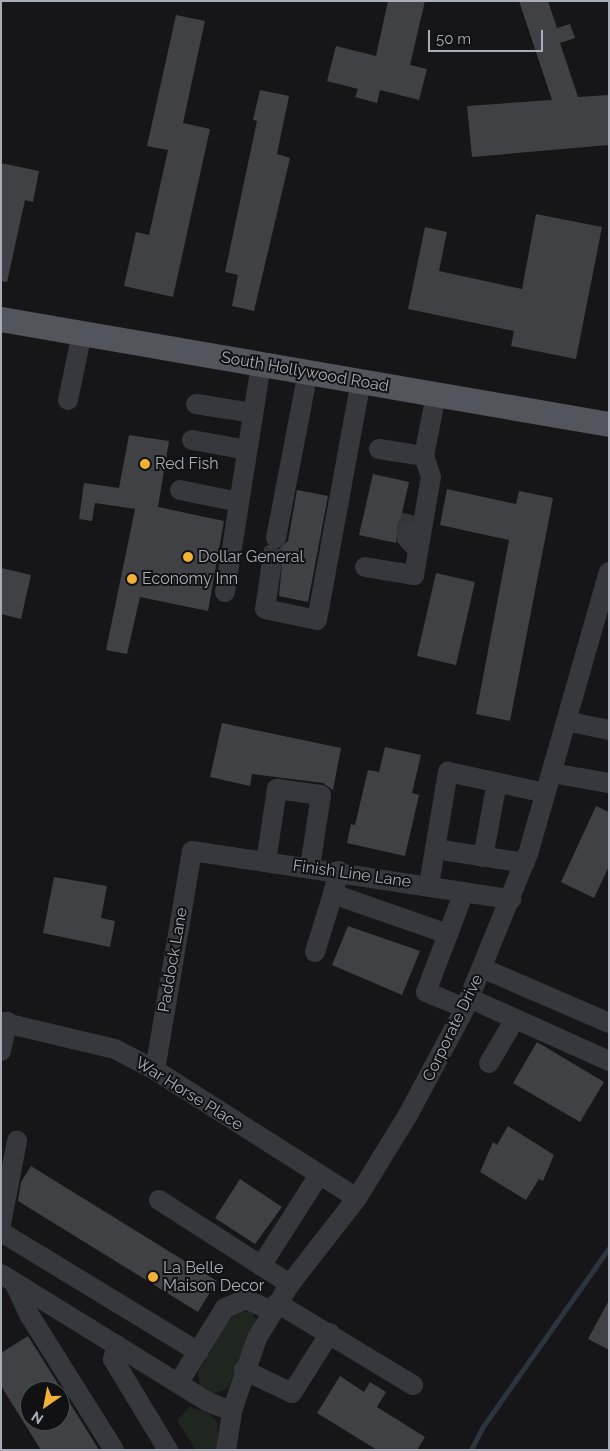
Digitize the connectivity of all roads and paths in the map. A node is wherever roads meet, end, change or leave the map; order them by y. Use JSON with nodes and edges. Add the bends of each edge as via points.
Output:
{"nodes":[{"id":1,"x":1,"y":319,"type":"edge"},
{"id":2,"x":82,"y":333,"type":"junction"},
{"id":3,"x":261,"y":364,"type":"junction"},
{"id":4,"x":308,"y":372,"type":"junction"},
{"id":5,"x":360,"y":382,"type":"junction"},
{"id":6,"x":436,"y":394,"type":"junction"},
{"id":7,"x":68,"y":400,"type":"dead end"},
{"id":8,"x":196,"y":404,"type":"dead end"},
{"id":9,"x":253,"y":413,"type":"junction"},
{"id":10,"x":609,"y":424,"type":"edge"},
{"id":11,"x":192,"y":440,"type":"dead end"},
{"id":12,"x":379,"y":449,"type":"dead end"},
{"id":13,"x":247,"y":450,"type":"junction"},
{"id":14,"x":424,"y":456,"type":"junction"},
{"id":15,"x":180,"y":490,"type":"dead end"},
{"id":16,"x":239,"y":502,"type":"junction"},
{"id":17,"x":427,"y":502,"type":"junction"},
{"id":18,"x":276,"y":538,"type":"tunnel mouth"},
{"id":19,"x":418,"y":550,"type":"junction"},
{"id":20,"x":366,"y":567,"type":"dead end"},
{"id":21,"x":271,"y":568,"type":"tunnel mouth"},
{"id":22,"x":609,"y":572,"type":"edge"},
{"id":23,"x":225,"y":592,"type":"dead end"},
{"id":24,"x":566,"y":721,"type":"junction"},
{"id":25,"x":609,"y":730,"type":"edge"},
{"id":26,"x":552,"y":773,"type":"junction"},
{"id":27,"x":497,"y":782,"type":"junction"},
{"id":28,"x":609,"y":783,"type":"edge"},
{"id":29,"x":546,"y":793,"type":"junction"},
{"id":30,"x":435,"y":849,"type":"junction"},
{"id":31,"x":192,"y":851,"type":"joint"},
{"id":32,"x":483,"y":857,"type":"junction"},
{"id":33,"x":266,"y":861,"type":"junction"},
{"id":34,"x":525,"y":864,"type":"junction"},
{"id":35,"x":310,"y":867,"type":"junction"},
{"id":36,"x":339,"y":872,"type":"junction"},
{"id":37,"x":429,"y":885,"type":"junction"},
{"id":38,"x":464,"y":892,"type":"junction"},
{"id":39,"x":333,"y":894,"type":"junction"},
{"id":40,"x":511,"y":899,"type":"junction"},
{"id":41,"x":448,"y":934,"type":"junction"},
{"id":42,"x":315,"y":952,"type":"dead end"},
{"id":43,"x":482,"y":968,"type":"junction"},
{"id":44,"x":467,"y":1003,"type":"junction"},
{"id":45,"x":515,"y":1019,"type":"junction"},
{"id":46,"x":4,"y":1022,"type":"edge"},
{"id":47,"x":609,"y":1023,"type":"edge"},
{"id":48,"x":1,"y":1051,"type":"edge"},
{"id":49,"x":609,"y":1061,"type":"edge"},
{"id":50,"x":489,"y":1063,"type":"dead end"},
{"id":51,"x":155,"y":1070,"type":"junction"},
{"id":52,"x":17,"y":1141,"type":"dead end"},
{"id":53,"x":318,"y":1175,"type":"junction"},
{"id":54,"x":357,"y":1198,"type":"junction"},
{"id":55,"x":159,"y":1200,"type":"dead end"},
{"id":56,"x":1,"y":1224,"type":"edge"},
{"id":57,"x":1,"y":1232,"type":"edge"},
{"id":58,"x":261,"y":1266,"type":"junction"},
{"id":59,"x":8,"y":1278,"type":"edge"},
{"id":60,"x":290,"y":1284,"type":"junction"},
{"id":61,"x":275,"y":1307,"type":"junction"},
{"id":62,"x":330,"y":1333,"type":"junction"},
{"id":63,"x":117,"y":1345,"type":"junction"},
{"id":64,"x":198,"y":1352,"type":"junction"},
{"id":65,"x":244,"y":1370,"type":"junction"},
{"id":66,"x":179,"y":1382,"type":"junction"},
{"id":67,"x":413,"y":1385,"type":"dead end"},
{"id":68,"x":232,"y":1411,"type":"junction"},
{"id":69,"x":114,"y":1450,"type":"edge"},
{"id":70,"x":168,"y":1450,"type":"edge"},
{"id":71,"x":226,"y":1450,"type":"edge"}],
"edges":[{"from":1,"to":2,"type":"main road","name":"South Hollywood Road"},
{"from":2,"to":3,"type":"main road","name":"South Hollywood Road"},
{"from":2,"to":7,"type":"street"},
{"from":3,"to":4,"type":"main road","name":"South Hollywood Road"},
{"from":3,"to":9,"type":"street"},
{"from":4,"to":5,"type":"main road","name":"South Hollywood Road"},
{"from":4,"to":18,"type":"street"},
{"from":5,"to":6,"type":"main road","name":"South Hollywood Road"},
{"from":5,"to":21,"type":"street","via":[[317,620],[265,609]]},
{"from":6,"to":10,"type":"main road","name":"South Hollywood Road"},
{"from":6,"to":14,"type":"street"},
{"from":8,"to":9,"type":"street"},
{"from":9,"to":13,"type":"street"},
{"from":11,"to":13,"type":"street"},
{"from":12,"to":14,"type":"street"},
{"from":13,"to":16,"type":"street"},
{"from":14,"to":17,"type":"street","via":[[432,477]]},
{"from":15,"to":16,"type":"street"},
{"from":16,"to":23,"type":"street"},
{"from":17,"to":19,"type":"street"},
{"from":17,"to":19,"type":"street","via":[[413,506],[406,537]]},
{"from":19,"to":20,"type":"street","via":[[414,575]]},
{"from":22,"to":24,"type":"street","name":"Corporate Drive"},
{"from":24,"to":25,"type":"street"},
{"from":24,"to":26,"type":"street","name":"Corporate Drive"},
{"from":26,"to":28,"type":"street"},
{"from":26,"to":29,"type":"street","name":"Corporate Drive"},
{"from":27,"to":29,"type":"street"},
{"from":27,"to":30,"type":"street","via":[[448,772]]},
{"from":27,"to":32,"type":"street"},
{"from":29,"to":34,"type":"street","name":"Corporate Drive"},
{"from":30,"to":32,"type":"street"},
{"from":30,"to":37,"type":"street"},
{"from":31,"to":33,"type":"street","name":"Finish Line Lane"},
{"from":31,"to":51,"type":"street","name":"Paddock Lane"},
{"from":32,"to":34,"type":"street"},
{"from":33,"to":35,"type":"street","name":"Finish Line Lane"},
{"from":33,"to":35,"type":"street","via":[[277,789],[321,795]]},
{"from":34,"to":40,"type":"street","name":"Corporate Drive"},
{"from":35,"to":36,"type":"street","name":"Finish Line Lane"},
{"from":36,"to":37,"type":"street","name":"Finish Line Lane"},
{"from":36,"to":39,"type":"street"},
{"from":37,"to":38,"type":"street","name":"Finish Line Lane"},
{"from":38,"to":40,"type":"street","name":"Finish Line Lane"},
{"from":38,"to":41,"type":"street"},
{"from":39,"to":41,"type":"street"},
{"from":39,"to":42,"type":"street"},
{"from":40,"to":43,"type":"street","name":"Corporate Drive"},
{"from":41,"to":44,"type":"street","via":[[426,992]]},
{"from":43,"to":44,"type":"street","name":"Corporate Drive"},
{"from":43,"to":47,"type":"street"},
{"from":44,"to":45,"type":"street"},
{"from":44,"to":54,"type":"street","name":"Corporate Drive","via":[[409,1113]]},
{"from":45,"to":49,"type":"street"},
{"from":45,"to":50,"type":"street"},
{"from":46,"to":48,"type":"street"},
{"from":46,"to":51,"type":"street","name":"War Horse Place","via":[[115,1049]]},
{"from":51,"to":53,"type":"street","name":"War Horse Place"},
{"from":52,"to":56,"type":"street"},
{"from":53,"to":54,"type":"street","name":"War Horse Place"},
{"from":53,"to":58,"type":"street"},
{"from":54,"to":60,"type":"street","name":"Corporate Drive"},
{"from":55,"to":58,"type":"street"},
{"from":57,"to":64,"type":"street"},
{"from":58,"to":60,"type":"street"},
{"from":59,"to":63,"type":"street"},
{"from":59,"to":69,"type":"street"},
{"from":60,"to":61,"type":"street","name":"Corporate Drive"},
{"from":61,"to":62,"type":"street"},
{"from":61,"to":64,"type":"street","via":[[246,1299],[225,1308]]},
{"from":61,"to":65,"type":"street","name":"Corporate Drive"},
{"from":62,"to":65,"type":"street","via":[[292,1393]]},
{"from":62,"to":67,"type":"street"},
{"from":63,"to":66,"type":"street"},
{"from":63,"to":70,"type":"street","via":[[113,1359]]},
{"from":64,"to":66,"type":"street"},
{"from":65,"to":68,"type":"street","name":"Corporate Drive"},
{"from":66,"to":68,"type":"street","via":[[208,1402]]},
{"from":68,"to":71,"type":"street","name":"Corporate Drive"}]}
